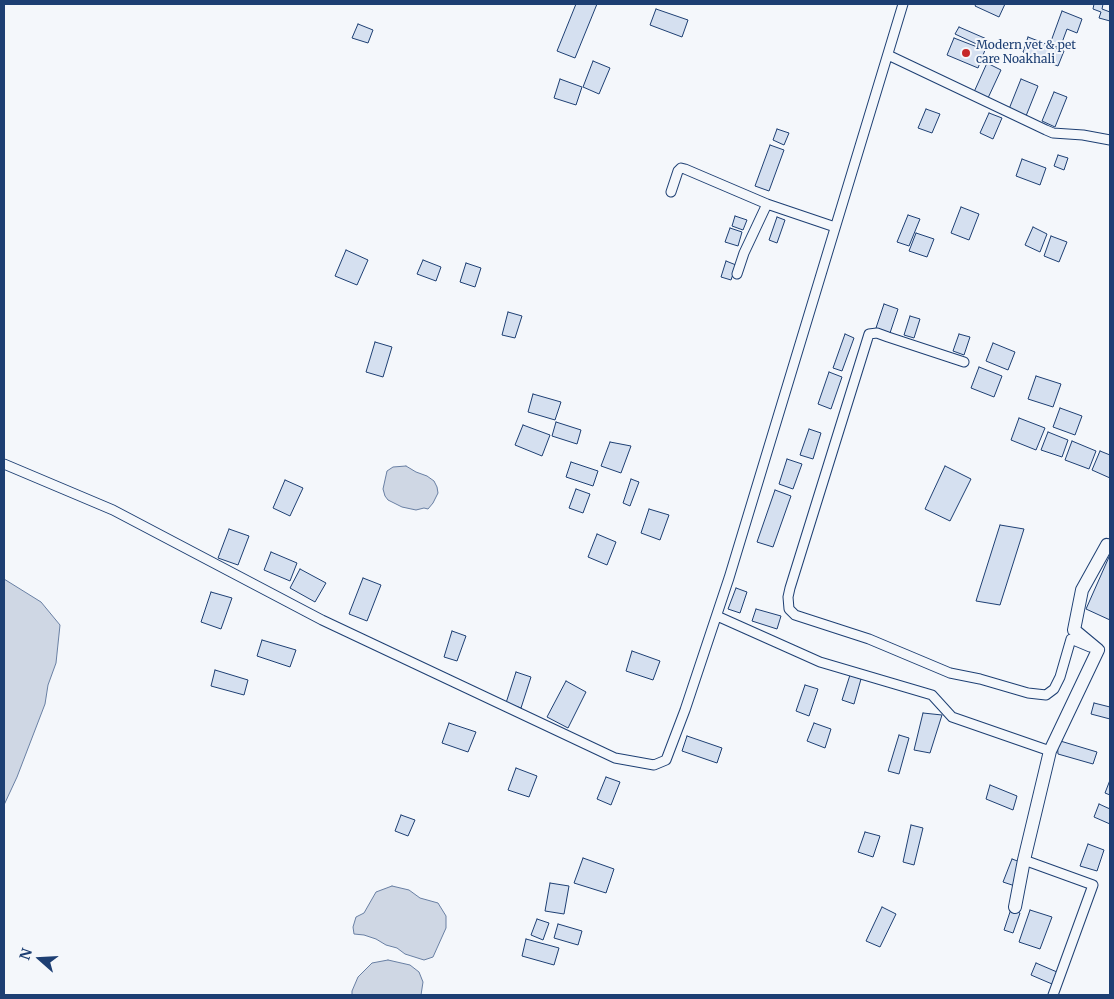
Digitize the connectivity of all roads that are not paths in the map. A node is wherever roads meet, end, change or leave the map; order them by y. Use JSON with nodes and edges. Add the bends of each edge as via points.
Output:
{"nodes":[{"id":1,"x":903,"y":4,"type":"edge"},
{"id":2,"x":888,"y":55,"type":"junction"},
{"id":3,"x":1110,"y":140,"type":"edge"},
{"id":4,"x":671,"y":192,"type":"dead end"},
{"id":5,"x":766,"y":204,"type":"junction"},
{"id":6,"x":835,"y":227,"type":"junction"},
{"id":7,"x":737,"y":274,"type":"dead end"},
{"id":8,"x":964,"y":362,"type":"dead end"},
{"id":9,"x":4,"y":464,"type":"edge"},
{"id":10,"x":1110,"y":546,"type":"edge"},
{"id":11,"x":717,"y":616,"type":"junction"},
{"id":12,"x":1098,"y":650,"type":"junction"},
{"id":13,"x":1050,"y":751,"type":"junction"},
{"id":14,"x":1024,"y":860,"type":"junction"},
{"id":15,"x":1015,"y":907,"type":"dead end"},
{"id":16,"x":1053,"y":995,"type":"edge"}],
"edges":[{"from":1,"to":2,"type":"street"},
{"from":2,"to":3,"type":"street","via":[[1053,133]]},
{"from":2,"to":6,"type":"street"},
{"from":4,"to":5,"type":"street","via":[[681,168]]},
{"from":5,"to":6,"type":"street"},
{"from":5,"to":7,"type":"street"},
{"from":6,"to":11,"type":"street"},
{"from":8,"to":12,"type":"street","via":[[888,336],[870,334],[790,588],[789,609],[795,615],[869,639],[950,673],[1028,693],[1046,695],[1054,689],[1071,639]]},
{"from":9,"to":11,"type":"street","via":[[114,510],[322,620],[615,758],[654,765],[666,760]]},
{"from":10,"to":12,"type":"street","via":[[1107,545],[1082,590],[1074,630]]},
{"from":11,"to":13,"type":"street","via":[[820,662],[932,695],[952,718]]},
{"from":12,"to":13,"type":"street"},
{"from":13,"to":14,"type":"street"},
{"from":14,"to":15,"type":"street"},
{"from":14,"to":16,"type":"street","via":[[1093,884]]}]}
